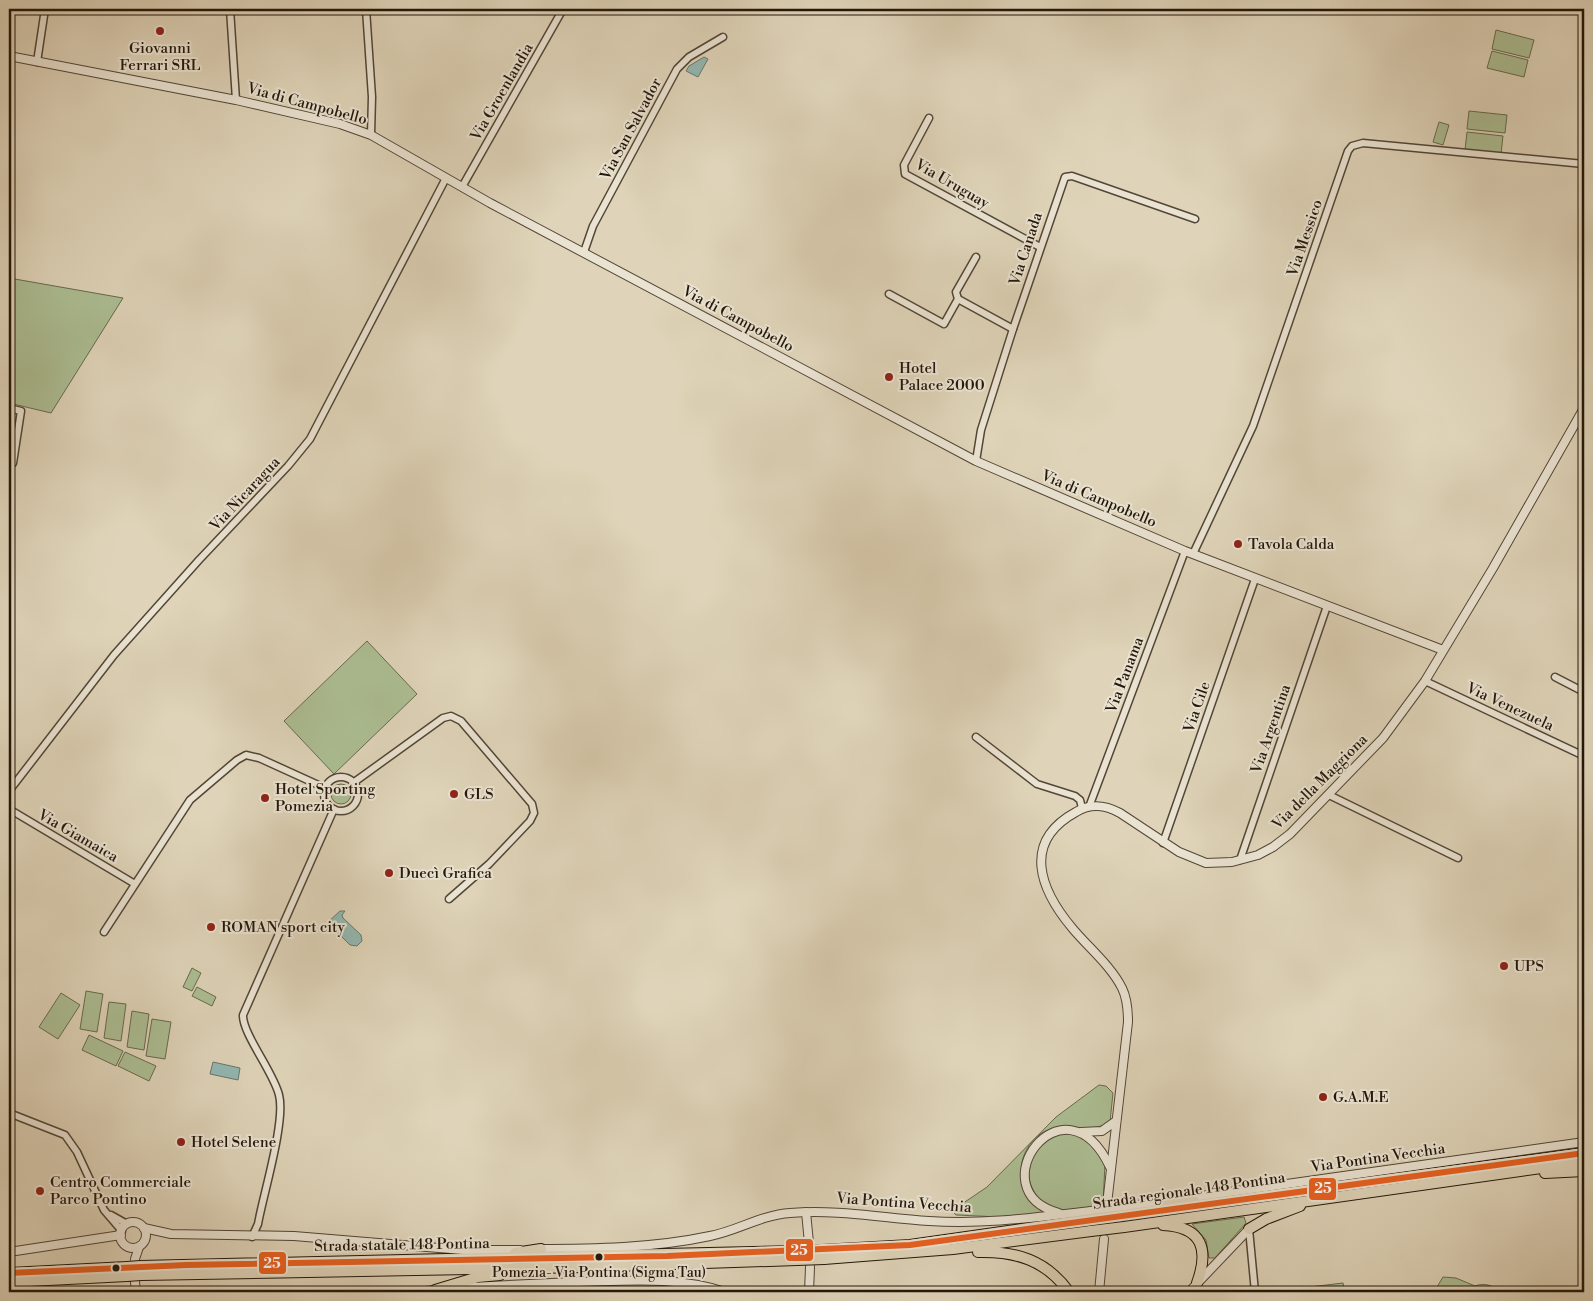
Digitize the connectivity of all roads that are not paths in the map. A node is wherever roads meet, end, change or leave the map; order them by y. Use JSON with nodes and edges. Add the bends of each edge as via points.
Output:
{"nodes":[{"id":1,"x":45,"y":9,"type":"edge"},
{"id":2,"x":230,"y":9,"type":"edge"},
{"id":3,"x":366,"y":9,"type":"edge"},
{"id":4,"x":563,"y":9,"type":"edge"},
{"id":5,"x":723,"y":37,"type":"dead end"},
{"id":6,"x":9,"y":56,"type":"edge"},
{"id":7,"x":37,"y":62,"type":"junction"},
{"id":8,"x":236,"y":100,"type":"junction"},
{"id":9,"x":929,"y":118,"type":"dead end"},
{"id":10,"x":371,"y":135,"type":"junction"},
{"id":11,"x":1584,"y":164,"type":"edge"},
{"id":12,"x":446,"y":178,"type":"junction"},
{"id":13,"x":462,"y":187,"type":"junction"},
{"id":14,"x":1195,"y":219,"type":"dead end"},
{"id":15,"x":1040,"y":247,"type":"junction"},
{"id":16,"x":584,"y":252,"type":"junction"},
{"id":17,"x":976,"y":257,"type":"dead end"},
{"id":18,"x":889,"y":294,"type":"dead end"},
{"id":19,"x":958,"y":299,"type":"junction"},
{"id":20,"x":1013,"y":329,"type":"junction"},
{"id":21,"x":9,"y":408,"type":"edge"},
{"id":22,"x":1584,"y":408,"type":"edge"},
{"id":23,"x":976,"y":461,"type":"junction"},
{"id":24,"x":9,"y":462,"type":"edge"},
{"id":25,"x":1185,"y":551,"type":"junction"},
{"id":26,"x":1194,"y":554,"type":"junction"},
{"id":27,"x":1255,"y":579,"type":"junction"},
{"id":28,"x":1326,"y":606,"type":"junction"},
{"id":29,"x":1444,"y":650,"type":"junction"},
{"id":30,"x":1556,"y":677,"type":"dead end"},
{"id":31,"x":1425,"y":681,"type":"junction"},
{"id":32,"x":1584,"y":692,"type":"edge"},
{"id":33,"x":976,"y":737,"type":"dead end"},
{"id":34,"x":1584,"y":756,"type":"edge"},
{"id":35,"x":353,"y":782,"type":"junction"},
{"id":36,"x":325,"y":788,"type":"junction"},
{"id":37,"x":9,"y":791,"type":"edge"},
{"id":38,"x":1329,"y":795,"type":"junction"},
{"id":39,"x":1086,"y":807,"type":"junction"},
{"id":40,"x":334,"y":809,"type":"junction"},
{"id":41,"x":9,"y":810,"type":"edge"},
{"id":42,"x":1163,"y":843,"type":"junction"},
{"id":43,"x":1458,"y":858,"type":"dead end"},
{"id":44,"x":1240,"y":860,"type":"junction"},
{"id":45,"x":135,"y":884,"type":"junction"},
{"id":46,"x":449,"y":899,"type":"dead end"},
{"id":47,"x":104,"y":932,"type":"dead end"},
{"id":48,"x":9,"y":1113,"type":"edge"},
{"id":49,"x":1116,"y":1121,"type":"junction"},
{"id":50,"x":1079,"y":1132,"type":"junction"},
{"id":51,"x":1584,"y":1142,"type":"edge"},
{"id":52,"x":1584,"y":1153,"type":"edge"},
{"id":53,"x":1584,"y":1162,"type":"edge"},
{"id":54,"x":1110,"y":1168,"type":"junction"},
{"id":55,"x":1584,"y":1171,"type":"edge"},
{"id":56,"x":1514,"y":1172,"type":"junction"},
{"id":57,"x":1326,"y":1198,"type":"junction"},
{"id":58,"x":1163,"y":1201,"type":"junction"},
{"id":59,"x":1235,"y":1201,"type":"junction"},
{"id":60,"x":1107,"y":1204,"type":"dead end"},
{"id":61,"x":104,"y":1210,"type":"junction"},
{"id":62,"x":1123,"y":1211,"type":"junction"},
{"id":63,"x":806,"y":1212,"type":"junction"},
{"id":64,"x":1063,"y":1214,"type":"junction"},
{"id":65,"x":1091,"y":1215,"type":"junction"},
{"id":66,"x":127,"y":1224,"type":"junction"},
{"id":67,"x":1137,"y":1224,"type":"junction"},
{"id":68,"x":1249,"y":1229,"type":"junction"},
{"id":69,"x":145,"y":1230,"type":"junction"},
{"id":70,"x":121,"y":1233,"type":"junction"},
{"id":71,"x":275,"y":1235,"type":"junction"},
{"id":72,"x":252,"y":1236,"type":"junction"},
{"id":73,"x":1104,"y":1239,"type":"dead end"},
{"id":74,"x":809,"y":1243,"type":"dead end"},
{"id":75,"x":128,"y":1247,"type":"junction"},
{"id":76,"x":139,"y":1247,"type":"junction"},
{"id":77,"x":541,"y":1249,"type":"junction"},
{"id":78,"x":9,"y":1252,"type":"edge"},
{"id":79,"x":912,"y":1253,"type":"junction"},
{"id":80,"x":823,"y":1254,"type":"junction"},
{"id":81,"x":797,"y":1256,"type":"junction"},
{"id":82,"x":465,"y":1259,"type":"junction"},
{"id":83,"x":810,"y":1267,"type":"dead end"},
{"id":84,"x":134,"y":1268,"type":"junction"},
{"id":85,"x":530,"y":1268,"type":"junction"},
{"id":86,"x":9,"y":1273,"type":"edge"},
{"id":87,"x":9,"y":1282,"type":"edge"},
{"id":88,"x":1197,"y":1283,"type":"junction"},
{"id":89,"x":435,"y":1290,"type":"junction"},
{"id":90,"x":1099,"y":1291,"type":"edge"},
{"id":91,"x":136,"y":1292,"type":"edge"},
{"id":92,"x":413,"y":1292,"type":"edge"},
{"id":93,"x":725,"y":1292,"type":"edge"},
{"id":94,"x":808,"y":1292,"type":"edge"},
{"id":95,"x":1069,"y":1292,"type":"edge"},
{"id":96,"x":1189,"y":1292,"type":"edge"},
{"id":97,"x":1256,"y":1292,"type":"edge"}],
"edges":[{"from":1,"to":7,"type":"street"},
{"from":2,"to":8,"type":"street"},
{"from":3,"to":10,"type":"street","via":[[372,97]]},
{"from":4,"to":13,"type":"street","name":"Via Groenlandia"},
{"from":5,"to":16,"type":"street","name":"Via San Salvador","via":[[689,56],[677,69],[593,226]]},
{"from":6,"to":7,"type":"street","name":"Via di Campobello"},
{"from":7,"to":8,"type":"street","name":"Via di Campobello"},
{"from":8,"to":10,"type":"street","name":"Via di Campobello","via":[[340,124]]},
{"from":9,"to":15,"type":"street","name":"Via Uruguay","via":[[904,165],[905,174]]},
{"from":10,"to":12,"type":"street","name":"Via di Campobello"},
{"from":11,"to":26,"type":"street","name":"Via Messico","via":[[1363,143],[1352,146],[1251,432]]},
{"from":12,"to":13,"type":"street","name":"Via di Campobello"},
{"from":12,"to":37,"type":"street","name":"Via Nicaragua","via":[[310,439],[114,655]]},
{"from":13,"to":16,"type":"street","name":"Via di Campobello"},
{"from":14,"to":15,"type":"street","name":"Via Canada","via":[[1067,176],[1058,191]]},
{"from":15,"to":20,"type":"street","name":"Via Canada"},
{"from":16,"to":23,"type":"street","name":"Via di Campobello"},
{"from":17,"to":19,"type":"street","via":[[956,292]]},
{"from":18,"to":19,"type":"street","via":[[942,324]]},
{"from":19,"to":20,"type":"street"},
{"from":20,"to":23,"type":"street","name":"Via Canada","via":[[982,430]]},
{"from":21,"to":24,"type":"street","via":[[22,411],[13,463]]},
{"from":22,"to":29,"type":"street","name":"Via della Maggiona"},
{"from":23,"to":25,"type":"street","name":"Via di Campobello"},
{"from":25,"to":26,"type":"street","name":"Via di Campobello"},
{"from":25,"to":39,"type":"street","name":"Via Panama"},
{"from":26,"to":27,"type":"street","name":"Via di Campobello"},
{"from":27,"to":28,"type":"street","name":"Via di Campobello"},
{"from":27,"to":42,"type":"street","name":"Via Cile"},
{"from":28,"to":29,"type":"street","name":"Via di Campobello"},
{"from":28,"to":44,"type":"street","name":"Via Argentina"},
{"from":29,"to":31,"type":"street","name":"Via della Maggiona"},
{"from":30,"to":32,"type":"street"},
{"from":31,"to":34,"type":"street","name":"Via Venezuela"},
{"from":31,"to":38,"type":"street","name":"Via della Maggiona","via":[[1387,733]]},
{"from":33,"to":39,"type":"street","via":[[1037,784],[1075,796]]},
{"from":35,"to":36,"type":"street","via":[[338,777]]},
{"from":35,"to":40,"type":"street","via":[[358,793],[354,804],[345,810]]},
{"from":35,"to":46,"type":"street","via":[[443,718],[451,716],[461,722],[532,804],[534,813],[530,821]]},
{"from":36,"to":40,"type":"street","via":[[325,800]]},
{"from":36,"to":45,"type":"street","via":[[259,758],[241,757],[190,800]]},
{"from":38,"to":43,"type":"street"},
{"from":38,"to":44,"type":"street","name":"Via della Maggiona","via":[[1279,843],[1258,855]]},
{"from":39,"to":42,"type":"street","name":"Via della Maggiona","via":[[1110,808]]},
{"from":39,"to":49,"type":"street","via":[[1063,820],[1046,837],[1040,864],[1060,911],[1116,977],[1125,995],[1128,1022]]},
{"from":40,"to":72,"type":"street","via":[[243,1015],[244,1026],[270,1072],[281,1103],[258,1224]]},
{"from":41,"to":45,"type":"street","name":"Via Giamaica"},
{"from":42,"to":44,"type":"street","name":"Via della Maggiona","via":[[1199,862]]},
{"from":45,"to":47,"type":"street"},
{"from":48,"to":61,"type":"street","via":[[66,1135]]},
{"from":49,"to":50,"type":"street","via":[[1102,1131]]},
{"from":49,"to":54,"type":"street"},
{"from":50,"to":54,"type":"street","via":[[1098,1145]]},
{"from":50,"to":64,"type":"street","via":[[1058,1131],[1046,1137],[1033,1148],[1025,1166],[1025,1179],[1032,1195],[1047,1209]]},
{"from":51,"to":58,"type":"street","name":"Via Pontina Vecchia"},
{"from":52,"to":59,"type":"highway","name":"Strada regionale 148 Pontina"},
{"from":53,"to":56,"type":"highway","name":"Strada regionale 148 Pontina"},
{"from":54,"to":60,"type":"street"},
{"from":55,"to":56,"type":"highway"},
{"from":56,"to":57,"type":"highway","name":"Strada regionale 148 Pontina"},
{"from":57,"to":67,"type":"highway","name":"Strada regionale 148 Pontina"},
{"from":57,"to":68,"type":"highway","via":[[1283,1212]]},
{"from":58,"to":59,"type":"highway"},
{"from":58,"to":62,"type":"street","name":"Via Pontina Vecchia"},
{"from":59,"to":62,"type":"highway","name":"Strada regionale 148 Pontina"},
{"from":61,"to":66,"type":"street"},
{"from":61,"to":70,"type":"street"},
{"from":62,"to":65,"type":"highway","name":"Strada regionale 148 Pontina","bridge":true},
{"from":63,"to":64,"type":"street","name":"Via Pontina Vecchia","via":[[948,1222]]},
{"from":63,"to":74,"type":"street"},
{"from":63,"to":77,"type":"street","name":"Via Pontina Vecchia","via":[[769,1216],[729,1232],[703,1238],[644,1245]]},
{"from":64,"to":65,"type":"street","name":"Via Pontina Vecchia"},
{"from":65,"to":80,"type":"highway","name":"Strada regionale 148 Pontina","via":[[917,1244]]},
{"from":66,"to":69,"type":"street","via":[[136,1223]]},
{"from":66,"to":70,"type":"street"},
{"from":67,"to":79,"type":"highway","name":"Strada regionale 148 Pontina","bridge":true},
{"from":67,"to":88,"type":"highway","via":[[1177,1227],[1196,1237],[1204,1259]]},
{"from":68,"to":88,"type":"street"},
{"from":68,"to":97,"type":"street"},
{"from":69,"to":71,"type":"street","via":[[170,1236],[243,1239],[270,1239]]},
{"from":69,"to":72,"type":"street","name":"Via Pontina Vecchia","via":[[171,1234]]},
{"from":69,"to":76,"type":"street","via":[[145,1241]]},
{"from":70,"to":75,"type":"street","via":[[122,1241]]},
{"from":70,"to":78,"type":"street"},
{"from":71,"to":72,"type":"street","name":"Via Pontina Vecchia"},
{"from":71,"to":77,"type":"street","name":"Via Pontina Vecchia","via":[[463,1250]]},
{"from":73,"to":90,"type":"street"},
{"from":75,"to":76,"type":"street"},
{"from":75,"to":84,"type":"street"},
{"from":76,"to":84,"type":"street"},
{"from":77,"to":82,"type":"highway"},
{"from":79,"to":80,"type":"highway","name":"Strada regionale 148 Pontina"},
{"from":79,"to":95,"type":"highway","via":[[996,1251],[1018,1254],[1043,1265]]},
{"from":80,"to":81,"type":"highway","name":"Strada regionale 148 Pontina","bridge":true},
{"from":81,"to":82,"type":"highway","name":"Strada statale 148 Pontina"},
{"from":81,"to":85,"type":"highway","name":"Strada regionale 148 Pontina"},
{"from":82,"to":84,"type":"highway","name":"Strada statale 148 Pontina"},
{"from":83,"to":94,"type":"street"},
{"from":84,"to":85,"type":"highway","name":"Strada statale 148 Pontina"},
{"from":84,"to":86,"type":"highway","name":"Strada statale 148 Pontina"},
{"from":84,"to":87,"type":"highway","name":"Strada statale 148 Pontina"},
{"from":84,"to":91,"type":"street"},
{"from":85,"to":89,"type":"highway","via":[[478,1277]]},
{"from":88,"to":96,"type":"street"},
{"from":89,"to":92,"type":"street"},
{"from":89,"to":93,"type":"street","via":[[519,1284],[664,1281]]}]}
